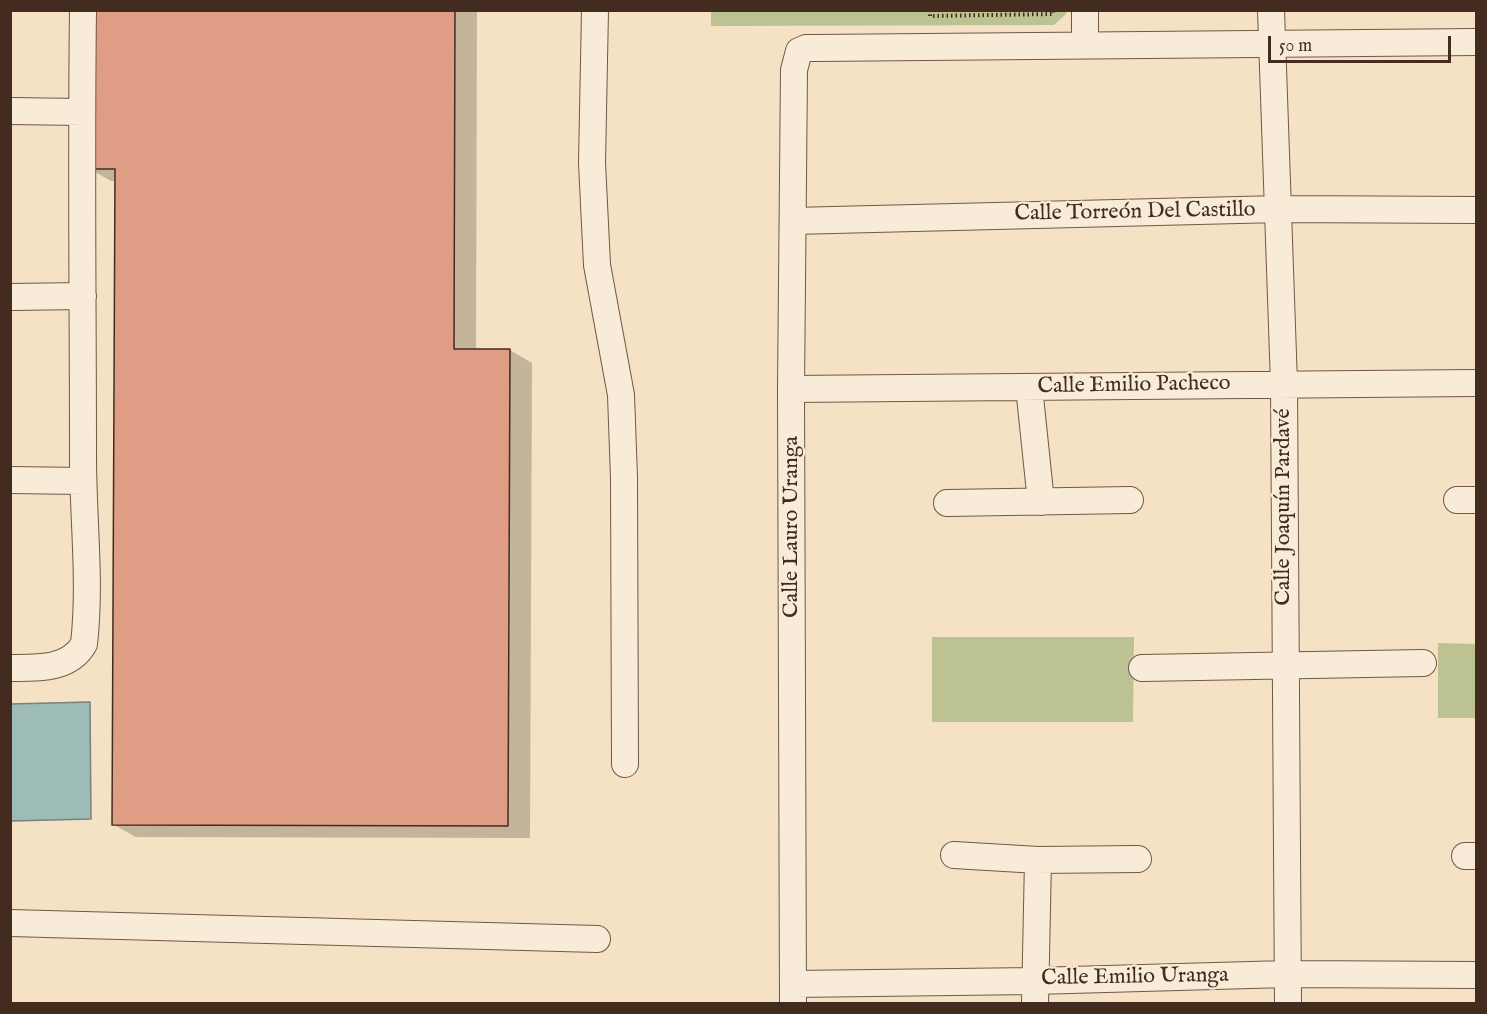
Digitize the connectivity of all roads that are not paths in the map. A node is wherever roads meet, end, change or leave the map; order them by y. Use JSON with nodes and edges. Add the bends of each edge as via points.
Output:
{"nodes":[{"id":1,"x":83,"y":10,"type":"edge"},
{"id":2,"x":595,"y":10,"type":"edge"},
{"id":3,"x":1085,"y":10,"type":"edge"},
{"id":4,"x":1271,"y":10,"type":"edge"},
{"id":5,"x":1476,"y":42,"type":"edge"},
{"id":6,"x":1271,"y":43,"type":"junction"},
{"id":7,"x":1085,"y":45,"type":"junction"},
{"id":8,"x":10,"y":111,"type":"edge"},
{"id":9,"x":81,"y":112,"type":"junction"},
{"id":10,"x":1279,"y":209,"type":"junction"},
{"id":11,"x":1476,"y":210,"type":"edge"},
{"id":12,"x":793,"y":221,"type":"junction"},
{"id":13,"x":83,"y":296,"type":"junction"},
{"id":14,"x":10,"y":297,"type":"edge"},
{"id":15,"x":1476,"y":383,"type":"edge"},
{"id":16,"x":1284,"y":384,"type":"junction"},
{"id":17,"x":1029,"y":387,"type":"junction"},
{"id":18,"x":791,"y":388,"type":"junction"},
{"id":19,"x":10,"y":480,"type":"edge"},
{"id":20,"x":83,"y":481,"type":"junction"},
{"id":21,"x":1130,"y":500,"type":"dead end"},
{"id":22,"x":1041,"y":502,"type":"junction"},
{"id":23,"x":947,"y":503,"type":"dead end"},
{"id":24,"x":1423,"y":663,"type":"dead end"},
{"id":25,"x":1285,"y":666,"type":"junction"},
{"id":26,"x":10,"y":668,"type":"edge"},
{"id":27,"x":1142,"y":668,"type":"dead end"},
{"id":28,"x":625,"y":764,"type":"dead end"},
{"id":29,"x":954,"y":855,"type":"dead end"},
{"id":30,"x":1138,"y":859,"type":"dead end"},
{"id":31,"x":1038,"y":860,"type":"junction"},
{"id":32,"x":10,"y":923,"type":"edge"},
{"id":33,"x":597,"y":939,"type":"dead end"},
{"id":34,"x":1287,"y":974,"type":"junction"},
{"id":35,"x":1476,"y":975,"type":"edge"},
{"id":36,"x":1035,"y":992,"type":"edge"},
{"id":37,"x":793,"y":994,"type":"edge"},
{"id":38,"x":1288,"y":1004,"type":"edge"}],
"edges":[{"from":1,"to":9,"type":"street"},
{"from":2,"to":28,"type":"street","via":[[592,163],[597,265],[621,395]]},
{"from":3,"to":7,"type":"street"},
{"from":4,"to":6,"type":"street","name":"Calle Joaquín Pardavé"},
{"from":5,"to":6,"type":"street"},
{"from":6,"to":7,"type":"street"},
{"from":6,"to":10,"type":"street","name":"Calle Joaquín Pardavé"},
{"from":7,"to":12,"type":"street","name":"Calle Lauro Uranga","via":[[800,51],[794,70]]},
{"from":8,"to":9,"type":"street"},
{"from":9,"to":13,"type":"street"},
{"from":10,"to":11,"type":"street","name":"Calle Torreón Del Castillo"},
{"from":10,"to":12,"type":"street","name":"Calle Torreón Del Castillo"},
{"from":10,"to":16,"type":"street","name":"Calle Joaquín Pardavé"},
{"from":12,"to":18,"type":"street","name":"Calle Lauro Uranga"},
{"from":13,"to":14,"type":"street"},
{"from":13,"to":20,"type":"street"},
{"from":15,"to":16,"type":"street","name":"Calle Emilio Pacheco"},
{"from":16,"to":17,"type":"street","name":"Calle Emilio Pacheco"},
{"from":16,"to":25,"type":"street","name":"Calle Joaquín Pardavé"},
{"from":17,"to":18,"type":"street","name":"Calle Emilio Pacheco"},
{"from":17,"to":22,"type":"street"},
{"from":18,"to":37,"type":"street","name":"Calle Lauro Uranga"},
{"from":19,"to":20,"type":"street"},
{"from":20,"to":26,"type":"street","via":[[84,644],[79,654],[58,665]]},
{"from":21,"to":22,"type":"street"},
{"from":22,"to":23,"type":"street"},
{"from":24,"to":25,"type":"street"},
{"from":25,"to":27,"type":"street"},
{"from":25,"to":34,"type":"street","name":"Calle Joaquín Pardavé"},
{"from":29,"to":31,"type":"street"},
{"from":30,"to":31,"type":"street"},
{"from":31,"to":36,"type":"street"},
{"from":32,"to":33,"type":"street"},
{"from":34,"to":35,"type":"street","name":"Calle Emilio Uranga"},
{"from":34,"to":36,"type":"street","name":"Calle Emilio Uranga"},
{"from":34,"to":38,"type":"street","name":"Calle Joaquín Pardavé"},
{"from":36,"to":37,"type":"street","name":"Calle Emilio Uranga"}]}
